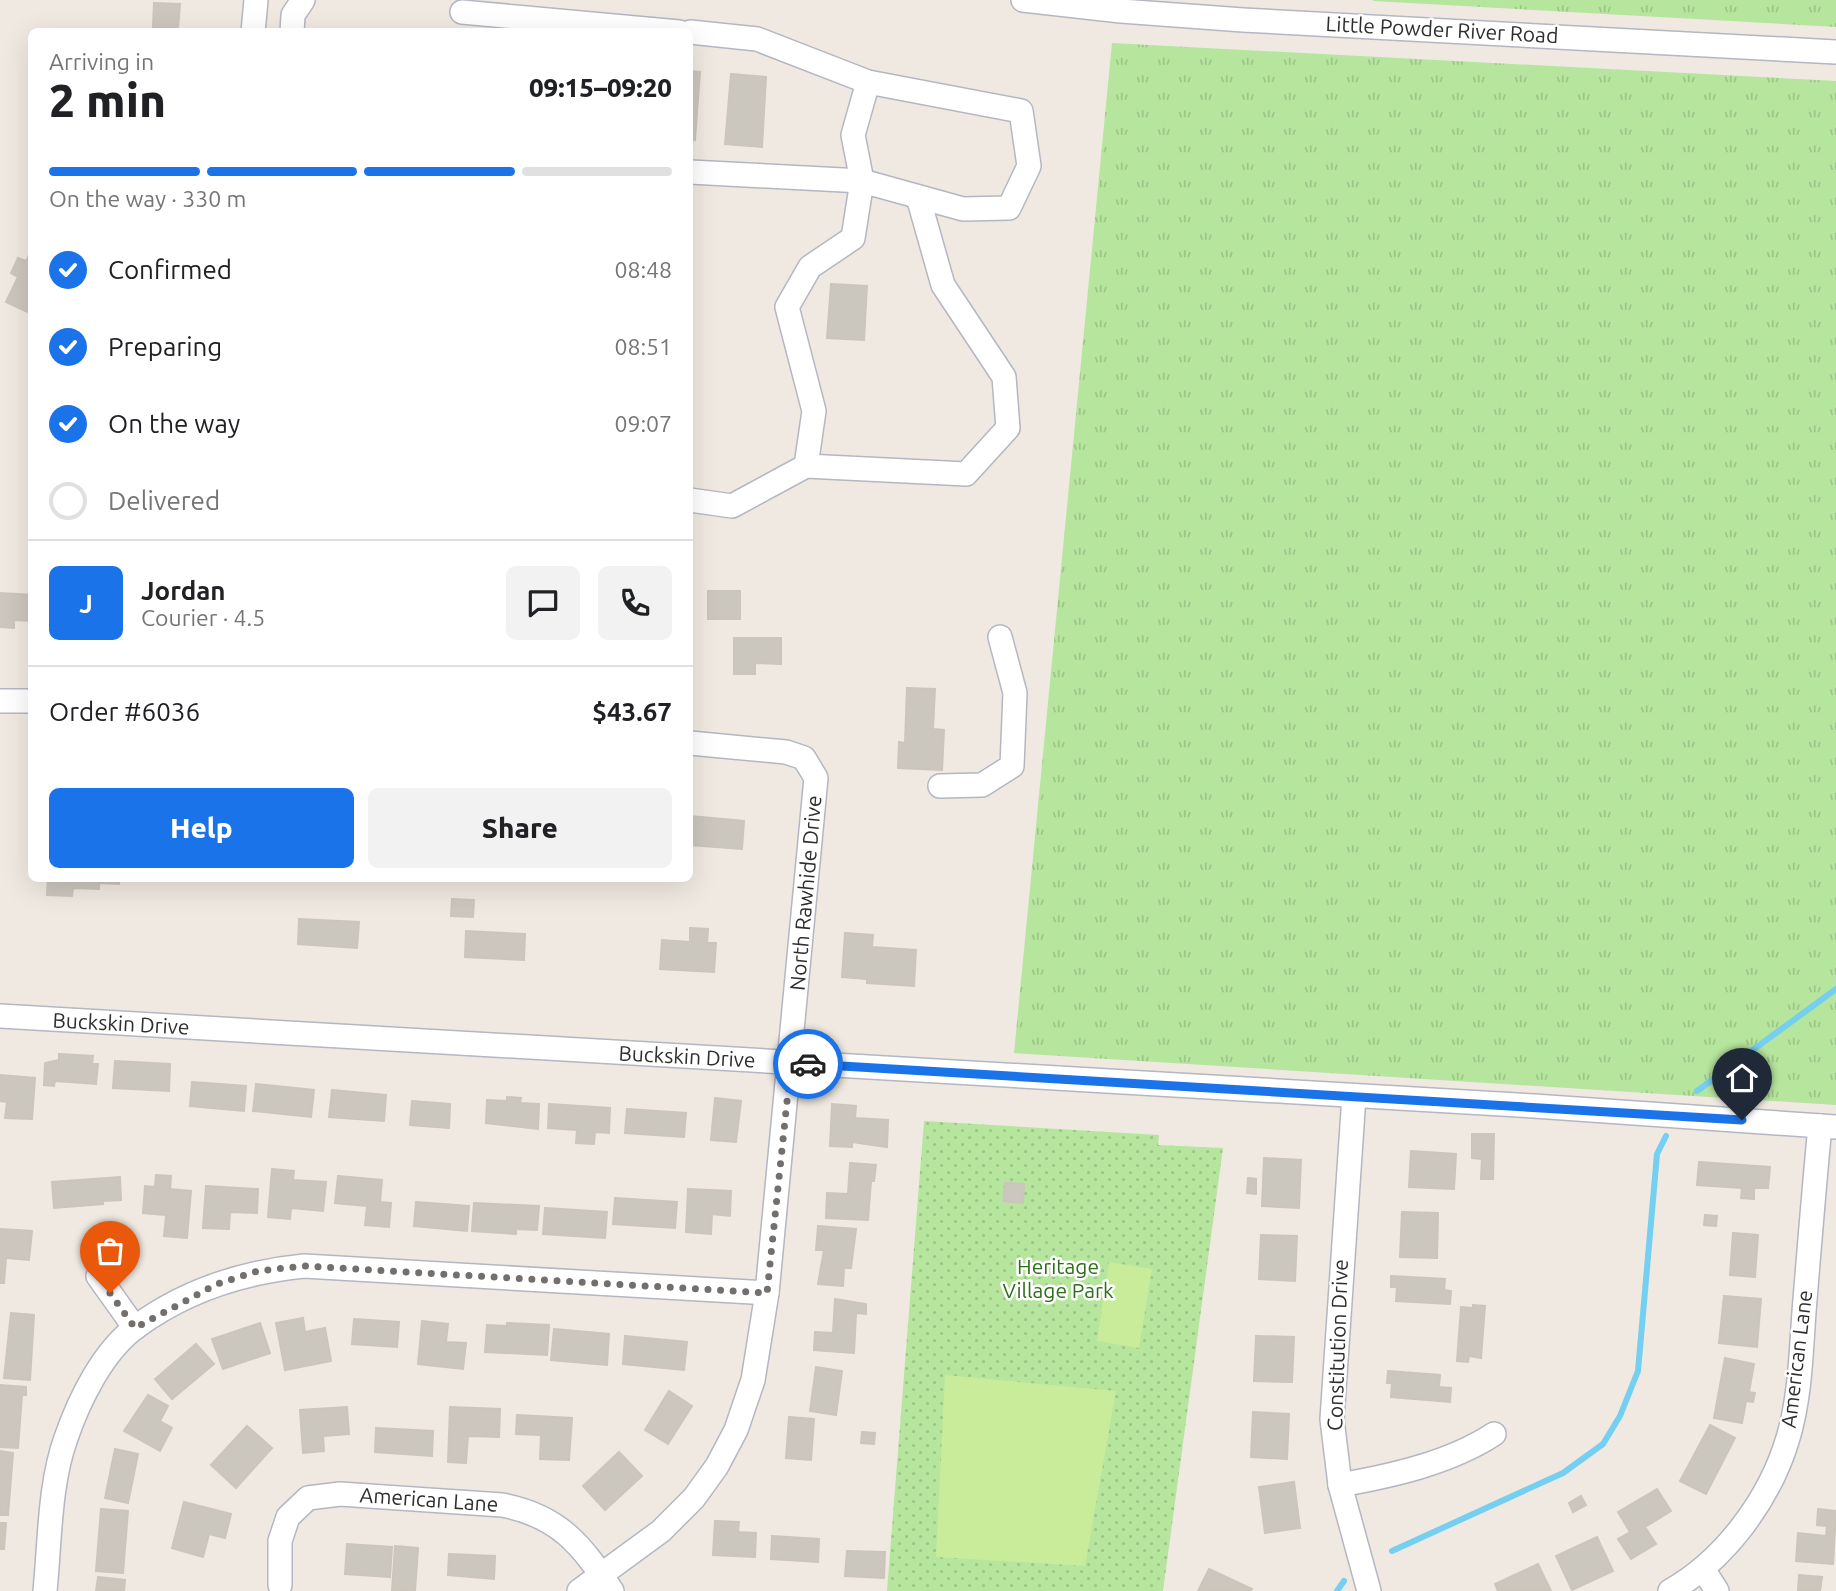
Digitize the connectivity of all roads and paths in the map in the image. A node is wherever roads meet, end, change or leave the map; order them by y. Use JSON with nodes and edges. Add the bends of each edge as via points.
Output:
{"nodes":[{"id":1,"x":256,"y":0,"type":"edge"},
{"id":2,"x":303,"y":0,"type":"edge"},
{"id":3,"x":1023,"y":0,"type":"edge"},
{"id":4,"x":462,"y":12,"type":"dead end"},
{"id":5,"x":253,"y":28,"type":"edge"},
{"id":6,"x":292,"y":28,"type":"edge"},
{"id":7,"x":603,"y":28,"type":"edge"},
{"id":8,"x":693,"y":33,"type":"edge"},
{"id":9,"x":1836,"y":52,"type":"edge"},
{"id":10,"x":868,"y":82,"type":"junction"},
{"id":11,"x":693,"y":172,"type":"edge"},
{"id":12,"x":862,"y":181,"type":"junction"},
{"id":13,"x":918,"y":197,"type":"junction"},
{"id":14,"x":806,"y":466,"type":"junction"},
{"id":15,"x":693,"y":500,"type":"edge"},
{"id":16,"x":1000,"y":638,"type":"dead end"},
{"id":17,"x":0,"y":701,"type":"edge"},
{"id":18,"x":28,"y":701,"type":"edge"},
{"id":19,"x":693,"y":743,"type":"edge"},
{"id":20,"x":940,"y":786,"type":"dead end"},
{"id":21,"x":0,"y":1016,"type":"edge"},
{"id":22,"x":791,"y":1063,"type":"junction"},
{"id":23,"x":1354,"y":1096,"type":"junction"},
{"id":24,"x":1828,"y":1126,"type":"edge"},
{"id":25,"x":98,"y":1276,"type":"dead end"},
{"id":26,"x":767,"y":1293,"type":"junction"},
{"id":27,"x":135,"y":1328,"type":"junction"},
{"id":28,"x":1494,"y":1434,"type":"dead end"},
{"id":29,"x":1340,"y":1485,"type":"junction"},
{"id":30,"x":1703,"y":1570,"type":"junction"},
{"id":31,"x":606,"y":1582,"type":"edge"},
{"id":32,"x":280,"y":1585,"type":"dead end"},
{"id":33,"x":45,"y":1591,"type":"edge"},
{"id":34,"x":579,"y":1591,"type":"edge"},
{"id":35,"x":1369,"y":1591,"type":"edge"},
{"id":36,"x":1670,"y":1591,"type":"edge"},
{"id":37,"x":1717,"y":1591,"type":"edge"}],
"edges":[{"from":1,"to":5,"type":"street"},
{"from":2,"to":6,"type":"street","via":[[293,15]]},
{"from":3,"to":9,"type":"street","name":"Little Powder River Road","via":[[1242,20]]},
{"from":4,"to":7,"type":"street"},
{"from":8,"to":10,"type":"street","via":[[757,39]]},
{"from":10,"to":12,"type":"street","via":[[853,135]]},
{"from":10,"to":13,"type":"street","via":[[1021,111],[1029,166],[1009,208],[963,209]]},
{"from":11,"to":12,"type":"street"},
{"from":12,"to":13,"type":"street"},
{"from":12,"to":14,"type":"street","via":[[853,238],[810,267],[787,307],[814,411]]},
{"from":13,"to":14,"type":"street","via":[[943,285],[1004,377],[1008,428],[966,474]]},
{"from":14,"to":15,"type":"street","via":[[732,506]]},
{"from":16,"to":20,"type":"street","via":[[1015,693],[1012,766],[982,785]]},
{"from":17,"to":18,"type":"street"},
{"from":19,"to":22,"type":"street","name":"North Rawhide Drive","via":[[786,752],[804,758],[816,778]]},
{"from":21,"to":22,"type":"street","name":"Buckskin Drive"},
{"from":22,"to":23,"type":"street","name":"Buckskin Drive"},
{"from":22,"to":26,"type":"street","name":"North Rawhide Drive"},
{"from":23,"to":24,"type":"street","name":"Buckskin Drive"},
{"from":23,"to":29,"type":"street","name":"Constitution Drive","via":[[1332,1419]]},
{"from":24,"to":30,"type":"street","name":"American Lane","via":[[1798,1386],[1787,1440],[1741,1529]]},
{"from":25,"to":27,"type":"street"},
{"from":26,"to":27,"type":"street","via":[[304,1266],[258,1271],[217,1284]]},
{"from":26,"to":31,"type":"street","name":"North Rawhide Drive","via":[[753,1380],[736,1430],[717,1466],[694,1498]]},
{"from":27,"to":33,"type":"street","via":[[105,1361],[65,1440],[56,1480]]},
{"from":28,"to":29,"type":"street","via":[[1471,1449]]},
{"from":29,"to":35,"type":"street","name":"Constitution Drive"},
{"from":30,"to":36,"type":"street","name":"American Lane"},
{"from":30,"to":37,"type":"street"},
{"from":31,"to":32,"type":"street","name":"American Lane","via":[[574,1540],[552,1521],[528,1510],[340,1494],[307,1498],[288,1517],[280,1541]]},
{"from":31,"to":34,"type":"street","name":"North Rawhide Drive"}]}
